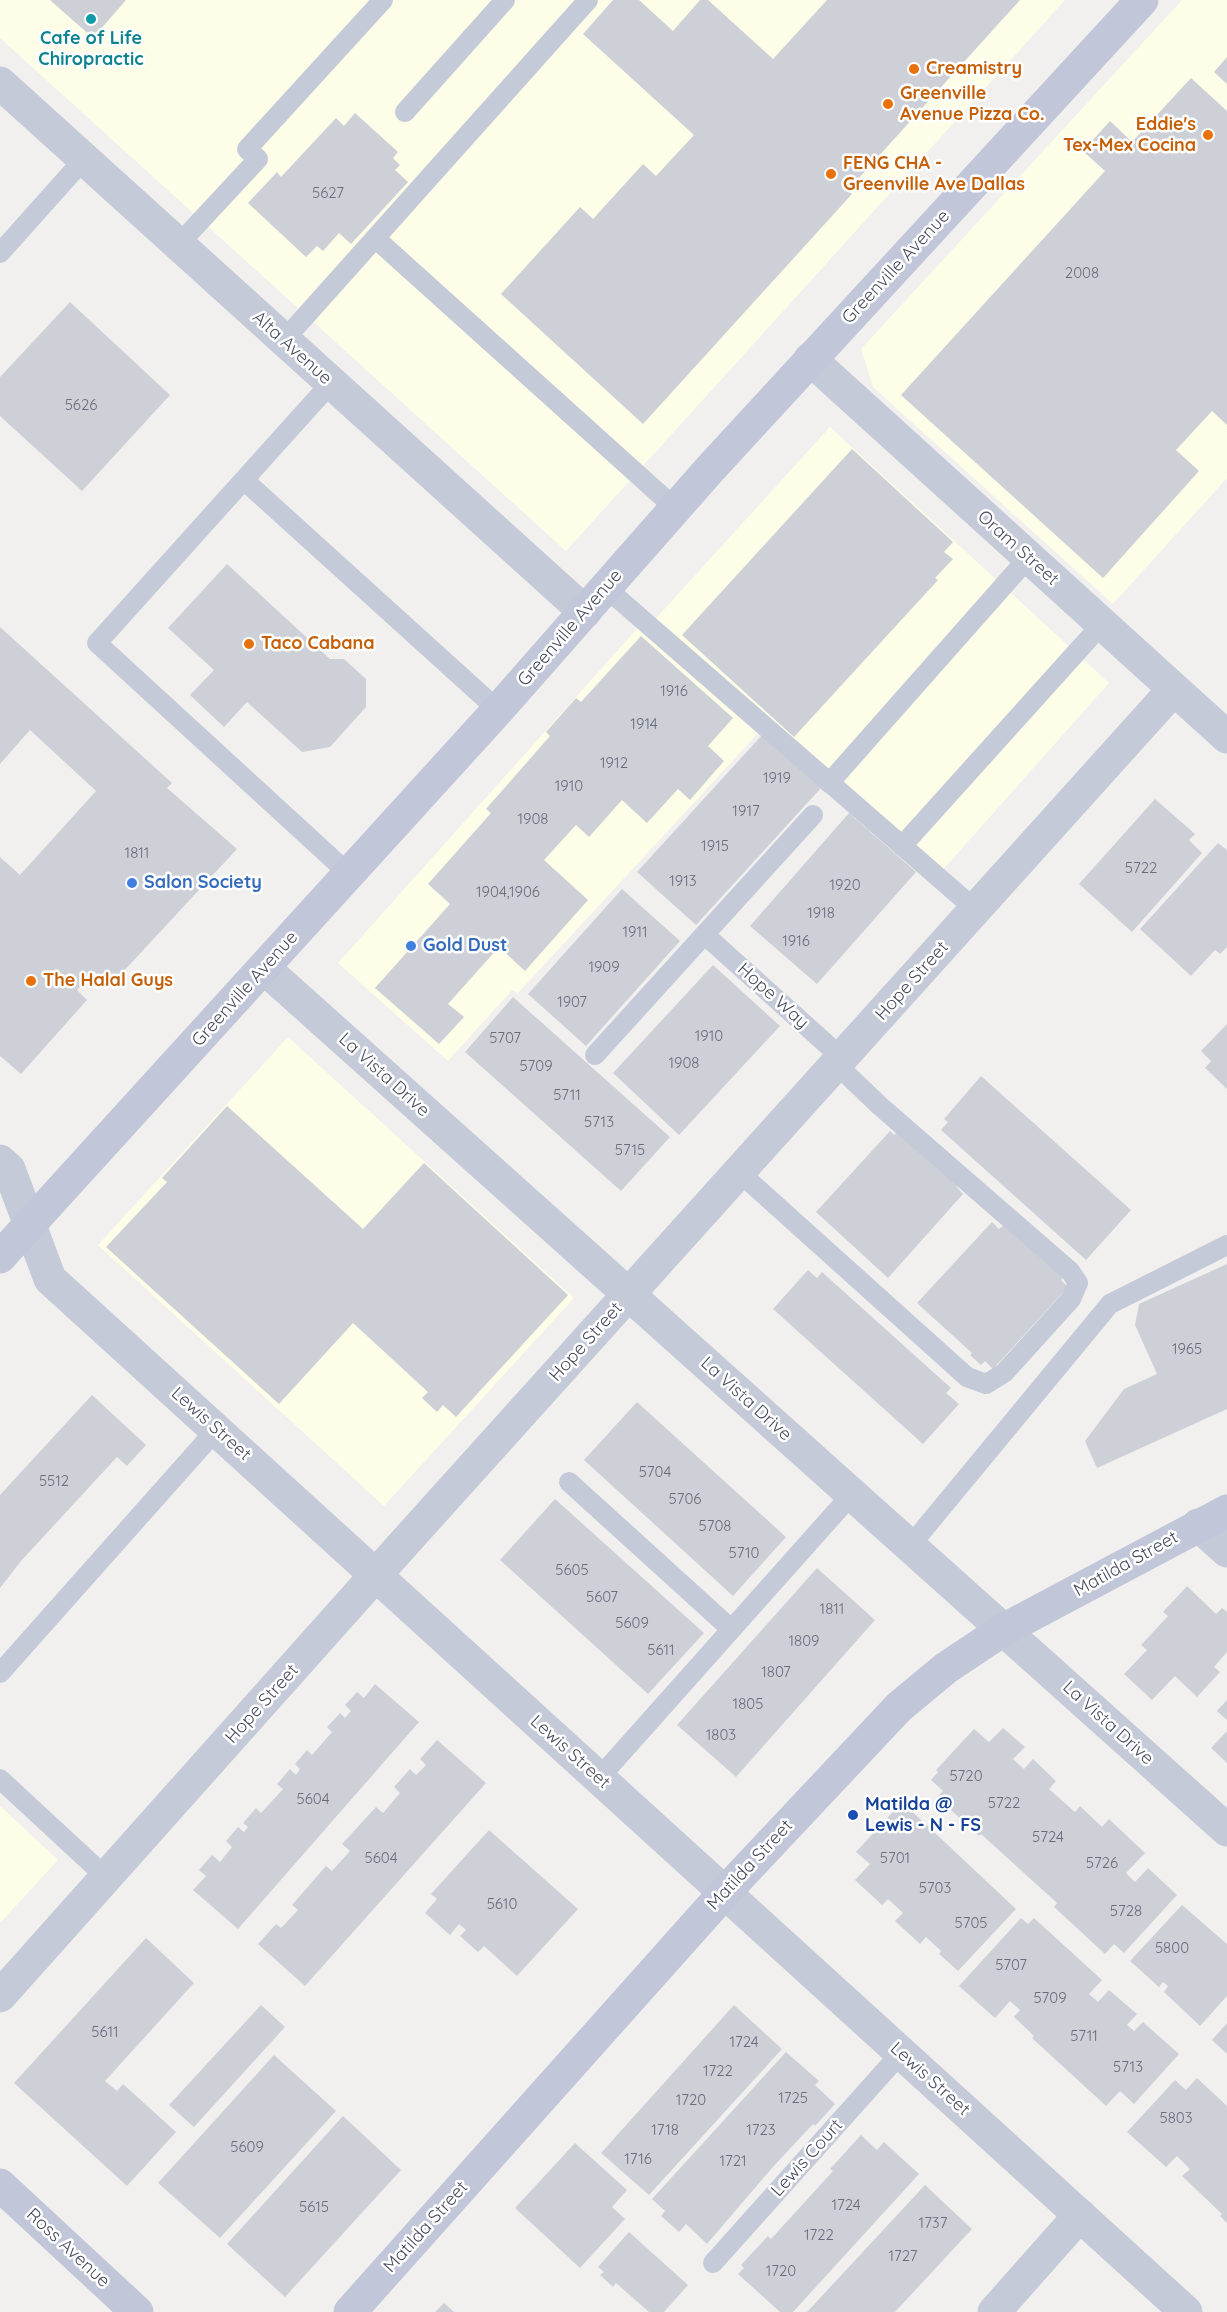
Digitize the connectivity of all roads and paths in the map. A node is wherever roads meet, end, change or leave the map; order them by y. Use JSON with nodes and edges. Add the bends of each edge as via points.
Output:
{"nodes":[{"id":1,"x":382,"y":0,"type":"edge"},
{"id":2,"x":505,"y":0,"type":"edge"},
{"id":3,"x":588,"y":0,"type":"edge"},
{"id":4,"x":1137,"y":2,"type":"edge"},
{"id":5,"x":0,"y":83,"type":"edge"},
{"id":6,"x":405,"y":112,"type":"dead end"},
{"id":7,"x":84,"y":159,"type":"junction"},
{"id":8,"x":375,"y":238,"type":"junction"},
{"id":9,"x":178,"y":245,"type":"junction"},
{"id":10,"x":0,"y":253,"type":"edge"},
{"id":11,"x":284,"y":340,"type":"junction"},
{"id":12,"x":810,"y":359,"type":"junction"},
{"id":13,"x":331,"y":383,"type":"junction"},
{"id":14,"x":245,"y":481,"type":"junction"},
{"id":15,"x":675,"y":508,"type":"junction"},
{"id":16,"x":1028,"y":558,"type":"junction"},
{"id":17,"x":606,"y":588,"type":"junction"},
{"id":18,"x":585,"y":612,"type":"junction"},
{"id":19,"x":1102,"y":624,"type":"junction"},
{"id":20,"x":1174,"y":689,"type":"junction"},
{"id":21,"x":498,"y":710,"type":"junction"},
{"id":22,"x":1227,"y":736,"type":"edge"},
{"id":23,"x":829,"y":783,"type":"junction"},
{"id":24,"x":813,"y":815,"type":"dead end"},
{"id":25,"x":902,"y":846,"type":"junction"},
{"id":26,"x":349,"y":874,"type":"junction"},
{"id":27,"x":976,"y":910,"type":"junction"},
{"id":28,"x":705,"y":934,"type":"junction"},
{"id":29,"x":264,"y":968,"type":"junction"},
{"id":30,"x":595,"y":1054,"type":"dead end"},
{"id":31,"x":839,"y":1061,"type":"junction"},
{"id":32,"x":0,"y":1161,"type":"edge"},
{"id":33,"x":739,"y":1172,"type":"junction"},
{"id":34,"x":29,"y":1224,"type":"junction"},
{"id":35,"x":1227,"y":1245,"type":"edge"},
{"id":36,"x":0,"y":1257,"type":"edge"},
{"id":37,"x":629,"y":1294,"type":"junction"},
{"id":38,"x":217,"y":1429,"type":"junction"},
{"id":39,"x":569,"y":1482,"type":"dead end"},
{"id":40,"x":852,"y":1494,"type":"junction"},
{"id":41,"x":1227,"y":1511,"type":"edge"},
{"id":42,"x":1198,"y":1525,"type":"junction"},
{"id":43,"x":910,"y":1546,"type":"junction"},
{"id":44,"x":1227,"y":1551,"type":"edge"},
{"id":45,"x":376,"y":1576,"type":"junction"},
{"id":46,"x":731,"y":1629,"type":"junction"},
{"id":47,"x":1003,"y":1630,"type":"junction"},
{"id":48,"x":0,"y":1673,"type":"edge"},
{"id":49,"x":599,"y":1778,"type":"junction"},
{"id":50,"x":0,"y":1779,"type":"edge"},
{"id":51,"x":1227,"y":1830,"type":"edge"},
{"id":52,"x":107,"y":1878,"type":"junction"},
{"id":53,"x":725,"y":1892,"type":"junction"},
{"id":54,"x":0,"y":1996,"type":"edge"},
{"id":55,"x":901,"y":2053,"type":"junction"},
{"id":56,"x":0,"y":2185,"type":"edge"},
{"id":57,"x":1080,"y":2215,"type":"junction"},
{"id":58,"x":713,"y":2263,"type":"dead end"},
{"id":59,"x":137,"y":2312,"type":"edge"},
{"id":60,"x":350,"y":2312,"type":"edge"},
{"id":61,"x":994,"y":2312,"type":"edge"},
{"id":62,"x":1186,"y":2312,"type":"edge"}],
"edges":[{"from":1,"to":9,"type":"lane","via":[[247,149],[258,159]]},
{"from":2,"to":6,"type":"lane"},
{"from":3,"to":8,"type":"lane"},
{"from":4,"to":12,"type":"main road","name":"Greenville Avenue"},
{"from":5,"to":7,"type":"street","name":"Alta Avenue"},
{"from":7,"to":9,"type":"street","name":"Alta Avenue"},
{"from":7,"to":10,"type":"lane"},
{"from":8,"to":11,"type":"lane"},
{"from":8,"to":15,"type":"lane"},
{"from":9,"to":11,"type":"street","name":"Alta Avenue"},
{"from":11,"to":13,"type":"street","name":"Alta Avenue"},
{"from":12,"to":15,"type":"main road","name":"Greenville Avenue"},
{"from":12,"to":16,"type":"street","name":"Oram Street"},
{"from":13,"to":14,"type":"lane"},
{"from":13,"to":18,"type":"street","name":"Alta Avenue"},
{"from":14,"to":21,"type":"lane"},
{"from":14,"to":26,"type":"lane","via":[[97,643]]},
{"from":15,"to":17,"type":"main road","name":"Greenville Avenue"},
{"from":16,"to":19,"type":"street","name":"Oram Street"},
{"from":16,"to":23,"type":"lane"},
{"from":17,"to":18,"type":"main road","name":"Greenville Avenue"},
{"from":17,"to":23,"type":"lane"},
{"from":18,"to":21,"type":"main road","name":"Greenville Avenue"},
{"from":19,"to":20,"type":"street","name":"Oram Street"},
{"from":19,"to":25,"type":"lane"},
{"from":20,"to":22,"type":"street","name":"Oram Street"},
{"from":20,"to":27,"type":"street","name":"Hope Street"},
{"from":21,"to":26,"type":"main road","name":"Greenville Avenue"},
{"from":23,"to":25,"type":"lane"},
{"from":24,"to":28,"type":"lane"},
{"from":25,"to":27,"type":"lane"},
{"from":26,"to":29,"type":"main road","name":"Greenville Avenue"},
{"from":27,"to":31,"type":"street","name":"Hope Street"},
{"from":28,"to":30,"type":"lane"},
{"from":28,"to":31,"type":"lane","name":"Hope Way"},
{"from":29,"to":34,"type":"main road","name":"Greenville Avenue"},
{"from":29,"to":37,"type":"street","name":"La Vista Drive"},
{"from":31,"to":33,"type":"street","name":"Hope Street"},
{"from":31,"to":33,"type":"lane","name":"Hope Way","via":[[880,1106],[1070,1271],[1078,1283],[1071,1299],[1004,1373],[987,1384],[967,1377]]},
{"from":32,"to":34,"type":"street","name":"Lewis Street","via":[[9,1168]]},
{"from":33,"to":37,"type":"street","name":"Hope Street"},
{"from":34,"to":36,"type":"main road","name":"Greenville Avenue"},
{"from":34,"to":38,"type":"street","name":"Lewis Street","via":[[50,1279]]},
{"from":35,"to":43,"type":"lane","via":[[1110,1304]]},
{"from":37,"to":40,"type":"street","name":"La Vista Drive"},
{"from":37,"to":45,"type":"street","name":"Hope Street"},
{"from":38,"to":45,"type":"street","name":"Lewis Street"},
{"from":38,"to":48,"type":"lane"},
{"from":39,"to":46,"type":"lane"},
{"from":40,"to":43,"type":"street","name":"La Vista Drive"},
{"from":40,"to":46,"type":"lane"},
{"from":41,"to":42,"type":"main road","name":"Matilda Street"},
{"from":42,"to":44,"type":"street"},
{"from":42,"to":47,"type":"main road","name":"Matilda Street"},
{"from":43,"to":47,"type":"street","name":"La Vista Drive"},
{"from":45,"to":49,"type":"street","name":"Lewis Street"},
{"from":45,"to":52,"type":"street","name":"Hope Street"},
{"from":46,"to":49,"type":"lane"},
{"from":47,"to":51,"type":"street","name":"La Vista Drive"},
{"from":47,"to":53,"type":"main road","name":"Matilda Street","via":[[946,1668],[899,1707]]},
{"from":49,"to":53,"type":"street","name":"Lewis Street"},
{"from":50,"to":52,"type":"lane"},
{"from":52,"to":54,"type":"street","name":"Hope Street"},
{"from":53,"to":55,"type":"street","name":"Lewis Street"},
{"from":53,"to":60,"type":"main road","name":"Matilda Street"},
{"from":55,"to":57,"type":"street","name":"Lewis Street"},
{"from":55,"to":58,"type":"lane","name":"Lewis Court"},
{"from":56,"to":59,"type":"main road","name":"Ross Avenue"},
{"from":57,"to":61,"type":"street"},
{"from":57,"to":62,"type":"street","name":"Lewis Street"}]}
